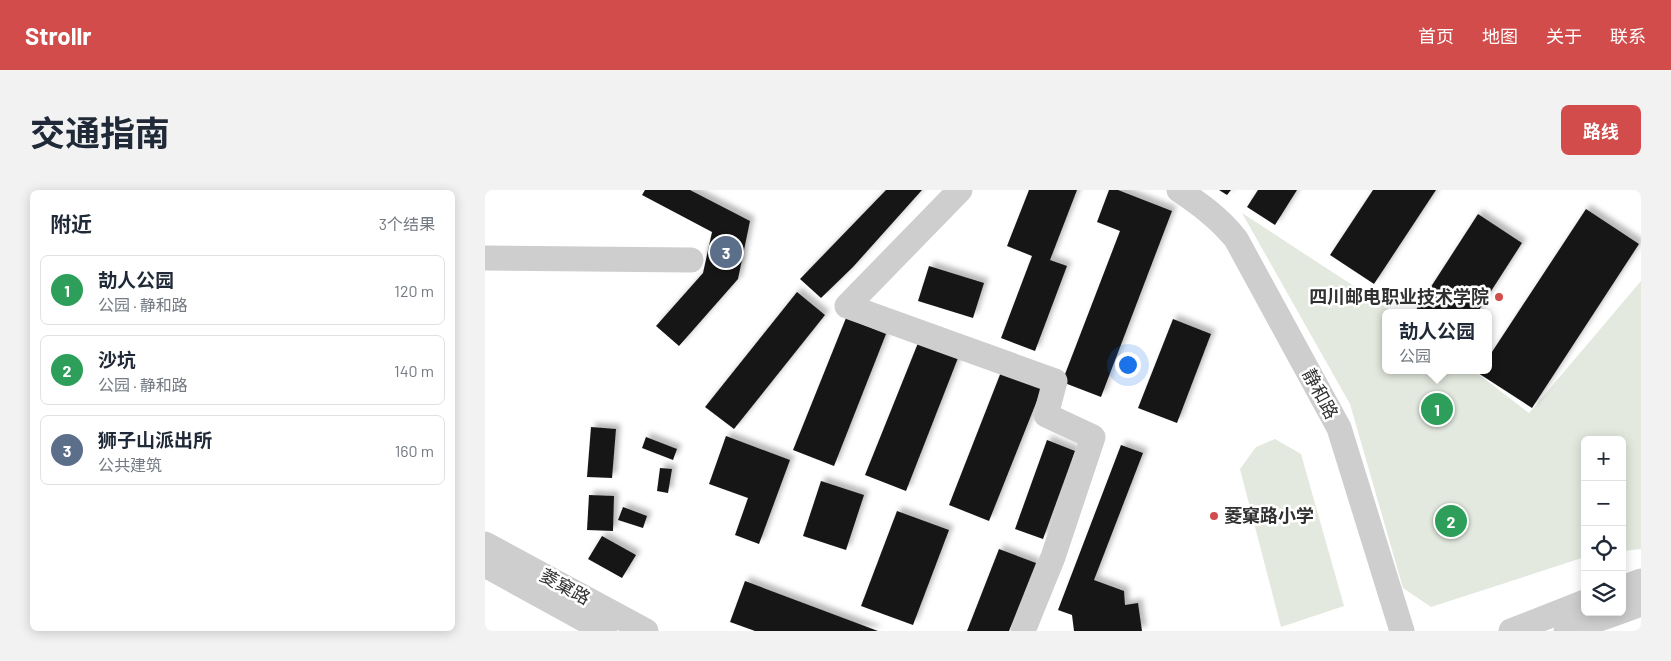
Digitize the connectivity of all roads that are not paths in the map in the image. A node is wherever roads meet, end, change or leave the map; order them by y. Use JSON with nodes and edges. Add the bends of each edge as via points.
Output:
{"nodes":[{"id":1,"x":960,"y":190,"type":"edge"},
{"id":2,"x":1179,"y":190,"type":"edge"},
{"id":3,"x":485,"y":258,"type":"edge"},
{"id":4,"x":691,"y":260,"type":"dead end"},
{"id":5,"x":485,"y":544,"type":"edge"},
{"id":6,"x":485,"y":565,"type":"edge"},
{"id":7,"x":1641,"y":581,"type":"edge"},
{"id":8,"x":1581,"y":604,"type":"edge"},
{"id":9,"x":1631,"y":606,"type":"edge"},
{"id":10,"x":605,"y":631,"type":"edge"},
{"id":11,"x":645,"y":631,"type":"edge"},
{"id":12,"x":1023,"y":631,"type":"edge"},
{"id":13,"x":1401,"y":631,"type":"edge"},
{"id":14,"x":1511,"y":631,"type":"edge"},
{"id":15,"x":1567,"y":631,"type":"edge"}],
"edges":[{"from":1,"to":12,"type":"street","via":[[847,306],[1055,381],[1046,415],[1093,437],[1053,557]]},
{"from":2,"to":13,"type":"street","name":"静和路","via":[[1223,222],[1236,239],[1339,428]]},
{"from":3,"to":4,"type":"street"},
{"from":5,"to":11,"type":"street","name":"菱窠路"},
{"from":6,"to":10,"type":"street","name":"菱窠路"},
{"from":7,"to":9,"type":"street"},
{"from":8,"to":14,"type":"street"},
{"from":9,"to":15,"type":"street"}]}
